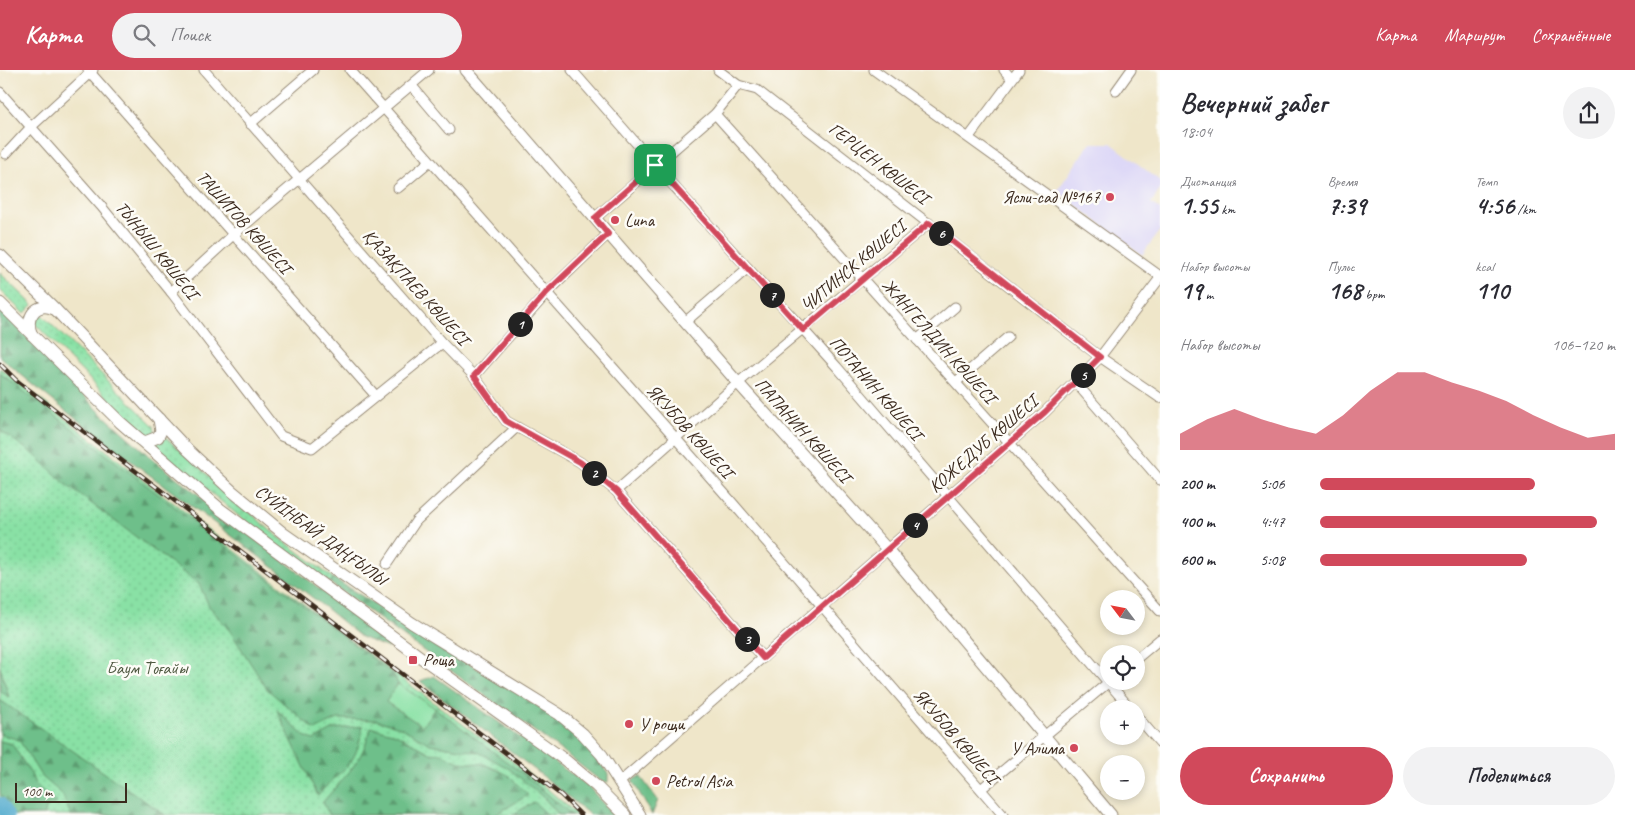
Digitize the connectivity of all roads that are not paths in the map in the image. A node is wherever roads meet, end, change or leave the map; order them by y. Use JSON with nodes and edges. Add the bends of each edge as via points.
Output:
{"nodes":[{"id":1,"x":204,"y":70,"type":"edge"},
{"id":2,"x":313,"y":70,"type":"edge"},
{"id":3,"x":350,"y":70,"type":"edge"},
{"id":4,"x":430,"y":70,"type":"edge"},
{"id":5,"x":466,"y":70,"type":"edge"},
{"id":6,"x":572,"y":70,"type":"edge"},
{"id":7,"x":718,"y":70,"type":"edge"},
{"id":8,"x":874,"y":70,"type":"edge"},
{"id":9,"x":1004,"y":70,"type":"edge"},
{"id":10,"x":1019,"y":70,"type":"edge"},
{"id":11,"x":1131,"y":70,"type":"edge"},
{"id":12,"x":91,"y":71,"type":"edge"},
{"id":13,"x":1011,"y":78,"type":"junction"},
{"id":14,"x":738,"y":85,"type":"junction"},
{"id":15,"x":412,"y":86,"type":"junction"},
{"id":16,"x":1116,"y":91,"type":"dead end"},
{"id":17,"x":0,"y":92,"type":"edge"},
{"id":18,"x":386,"y":109,"type":"junction"},
{"id":19,"x":715,"y":114,"type":"junction"},
{"id":20,"x":250,"y":124,"type":"junction"},
{"id":21,"x":30,"y":127,"type":"junction"},
{"id":22,"x":448,"y":130,"type":"dead end"},
{"id":23,"x":969,"y":136,"type":"junction"},
{"id":24,"x":6,"y":154,"type":"dead end"},
{"id":25,"x":430,"y":161,"type":"junction"},
{"id":26,"x":655,"y":165,"type":"junction"},
{"id":27,"x":300,"y":180,"type":"junction"},
{"id":28,"x":398,"y":188,"type":"dead end"},
{"id":29,"x":595,"y":218,"type":"junction"},
{"id":30,"x":929,"y":223,"type":"junction"},
{"id":31,"x":608,"y":234,"type":"junction"},
{"id":32,"x":233,"y":235,"type":"junction"},
{"id":33,"x":0,"y":256,"type":"edge"},
{"id":34,"x":748,"y":268,"type":"junction"},
{"id":35,"x":1160,"y":277,"type":"edge"},
{"id":36,"x":862,"y":280,"type":"junction"},
{"id":37,"x":171,"y":292,"type":"junction"},
{"id":38,"x":547,"y":292,"type":"junction"},
{"id":39,"x":0,"y":303,"type":"edge"},
{"id":40,"x":955,"y":306,"type":"dead end"},
{"id":41,"x":56,"y":310,"type":"junction"},
{"id":42,"x":685,"y":322,"type":"junction"},
{"id":43,"x":803,"y":330,"type":"junction"},
{"id":44,"x":32,"y":335,"type":"junction"},
{"id":45,"x":1008,"y":337,"type":"dead end"},
{"id":46,"x":917,"y":340,"type":"junction"},
{"id":47,"x":442,"y":343,"type":"junction"},
{"id":48,"x":1100,"y":357,"type":"junction"},
{"id":49,"x":474,"y":376,"type":"junction"},
{"id":50,"x":956,"y":382,"type":"junction"},
{"id":51,"x":738,"y":383,"type":"junction"},
{"id":52,"x":1076,"y":383,"type":"junction"},
{"id":53,"x":376,"y":396,"type":"junction"},
{"id":54,"x":1160,"y":398,"type":"edge"},
{"id":55,"x":159,"y":418,"type":"junction"},
{"id":56,"x":517,"y":427,"type":"junction"},
{"id":57,"x":139,"y":439,"type":"junction"},
{"id":58,"x":674,"y":439,"type":"junction"},
{"id":59,"x":1010,"y":442,"type":"junction"},
{"id":60,"x":1160,"y":480,"type":"edge"},
{"id":61,"x":616,"y":491,"type":"junction"},
{"id":62,"x":948,"y":496,"type":"junction"},
{"id":63,"x":887,"y":549,"type":"junction"},
{"id":64,"x":387,"y":564,"type":"dead end"},
{"id":65,"x":823,"y":608,"type":"junction"},
{"id":66,"x":1160,"y":612,"type":"edge"},
{"id":67,"x":1160,"y":639,"type":"edge"},
{"id":68,"x":1145,"y":652,"type":"edge"},
{"id":69,"x":763,"y":658,"type":"junction"},
{"id":70,"x":1100,"y":671,"type":"edge"},
{"id":71,"x":1101,"y":690,"type":"edge"},
{"id":72,"x":1116,"y":690,"type":"edge"},
{"id":73,"x":1124,"y":700,"type":"edge"},
{"id":74,"x":1145,"y":726,"type":"edge"},
{"id":75,"x":1045,"y":737,"type":"junction"},
{"id":76,"x":1160,"y":743,"type":"edge"},
{"id":77,"x":621,"y":782,"type":"junction"},
{"id":78,"x":981,"y":789,"type":"junction"},
{"id":79,"x":625,"y":815,"type":"edge"},
{"id":80,"x":640,"y":815,"type":"edge"},
{"id":81,"x":1003,"y":815,"type":"edge"},
{"id":82,"x":1111,"y":815,"type":"edge"}],
"edges":[{"from":1,"to":20,"type":"street","name":"ҚАЗАҚПАЕВ КӨШЕСІ"},
{"from":2,"to":20,"type":"street"},
{"from":3,"to":18,"type":"street","name":"ЯКУБОВ КӨШЕСІ"},
{"from":4,"to":15,"type":"street"},
{"from":5,"to":29,"type":"main road","name":"ПАПАНИН КӨШЕСІ"},
{"from":6,"to":26,"type":"street","name":"ПОТАНИН КӨШЕСІ"},
{"from":7,"to":14,"type":"street","name":"ГЕРЦЕН КӨШЕСІ"},
{"from":8,"to":23,"type":"street"},
{"from":9,"to":13,"type":"street"},
{"from":10,"to":13,"type":"street"},
{"from":11,"to":16,"type":"street"},
{"from":12,"to":21,"type":"street"},
{"from":12,"to":32,"type":"street","name":"ТАШИТОВ КӨШЕСІ"},
{"from":13,"to":23,"type":"street"},
{"from":14,"to":19,"type":"street"},
{"from":14,"to":30,"type":"street","name":"ГЕРЦЕН КӨШЕСІ","via":[[757,90]]},
{"from":15,"to":18,"type":"street"},
{"from":15,"to":22,"type":"street"},
{"from":17,"to":21,"type":"street","name":"ТЫНЫШ КӨШЕСІ"},
{"from":18,"to":25,"type":"street","name":"ЯКУБОВ КӨШЕСІ"},
{"from":18,"to":27,"type":"street"},
{"from":19,"to":26,"type":"street"},
{"from":19,"to":36,"type":"street","name":"ЖАНГЕЛДИН КӨШЕСІ"},
{"from":20,"to":27,"type":"street","name":"ҚАЗАҚПАЕВ КӨШЕСІ"},
{"from":21,"to":24,"type":"street"},
{"from":21,"to":37,"type":"street","name":"ТЫНЫШ КӨШЕСІ","via":[[101,206]]},
{"from":23,"to":35,"type":"street"},
{"from":25,"to":28,"type":"street"},
{"from":25,"to":38,"type":"street","name":"ЯКУБОВ КӨШЕСІ"},
{"from":26,"to":29,"type":"street"},
{"from":26,"to":34,"type":"street","name":"ПОТАНИН КӨШЕСІ"},
{"from":27,"to":32,"type":"street"},
{"from":27,"to":47,"type":"street","name":"ҚАЗАҚПАЕВ КӨШЕСІ"},
{"from":29,"to":31,"type":"main road","name":"ПАПАНИН КӨШЕСІ"},
{"from":30,"to":36,"type":"street","name":"ЧИТИНСК КӨШЕСІ"},
{"from":30,"to":48,"type":"street","name":"ГЕРЦЕН КӨШЕСІ"},
{"from":31,"to":38,"type":"street"},
{"from":31,"to":42,"type":"main road","name":"ПАПАНИН КӨШЕСІ"},
{"from":32,"to":37,"type":"street"},
{"from":32,"to":53,"type":"street","name":"ТАШИТОВ КӨШЕСІ"},
{"from":33,"to":41,"type":"main road","name":"СҮЙІНБАЙ ДАҢҒЫЛЫ"},
{"from":34,"to":42,"type":"street"},
{"from":34,"to":43,"type":"street","name":"ПОТАНИН КӨШЕСІ"},
{"from":35,"to":48,"type":"street","name":"КОЖЕДУБ КӨШЕСІ"},
{"from":36,"to":43,"type":"street","name":"ЧИТИНСК КӨШЕСІ"},
{"from":36,"to":46,"type":"street","name":"ЖАНГЕЛДИН КӨШЕСІ"},
{"from":37,"to":53,"type":"street","name":"ТЫНЫШ КӨШЕСІ","via":[[281,436],[312,448]]},
{"from":38,"to":49,"type":"street"},
{"from":38,"to":58,"type":"street","name":"ЯКУБОВ КӨШЕСІ"},
{"from":39,"to":44,"type":"main road"},
{"from":40,"to":46,"type":"street"},
{"from":41,"to":44,"type":"main road","via":[[40,307],[33,312],[28,319]]},
{"from":41,"to":55,"type":"main road","name":"СҮЙІНБАЙ ДАҢҒЫЛЫ"},
{"from":42,"to":51,"type":"main road","name":"ПАПАНИН КӨШЕСІ"},
{"from":43,"to":51,"type":"street","name":"ЧИТИНСК КӨШЕСІ"},
{"from":43,"to":62,"type":"street","name":"ПОТАНИН КӨШЕСІ"},
{"from":44,"to":57,"type":"main road"},
{"from":45,"to":50,"type":"street"},
{"from":46,"to":50,"type":"street","name":"ЖАНГЕЛДИН КӨШЕСІ"},
{"from":47,"to":49,"type":"street","name":"ҚАЗАҚПАЕВ КӨШЕСІ"},
{"from":47,"to":53,"type":"street"},
{"from":48,"to":52,"type":"street","name":"КОЖЕДУБ КӨШЕСІ"},
{"from":48,"to":54,"type":"street","name":"ГЕРЦЕН КӨШЕСІ"},
{"from":49,"to":56,"type":"street","name":"ҚАЗАҚПАЕВ КӨШЕСІ","via":[[506,421]]},
{"from":50,"to":59,"type":"street","name":"ЖАНГЕЛДИН КӨШЕСІ"},
{"from":51,"to":58,"type":"street","name":"ЧИТИНСК КӨШЕСІ"},
{"from":51,"to":63,"type":"main road","name":"ПАПАНИН КӨШЕСІ"},
{"from":52,"to":59,"type":"street","name":"КОЖЕДУБ КӨШЕСІ"},
{"from":52,"to":60,"type":"street"},
{"from":55,"to":57,"type":"main road","via":[[162,431],[158,437],[152,441]]},
{"from":55,"to":77,"type":"main road","name":"СҮЙІНБАЙ ДАҢҒЫЛЫ","via":[[232,492],[284,533],[412,623],[559,714],[602,755]]},
{"from":56,"to":61,"type":"street","name":"ҚАЗАҚПАЕВ КӨШЕСІ","via":[[580,462]]},
{"from":56,"to":64,"type":"street","via":[[416,521]]},
{"from":57,"to":79,"type":"main road","via":[[220,509],[426,662],[565,760]]},
{"from":58,"to":61,"type":"street","name":"ЧИТИНСК КӨШЕСІ"},
{"from":58,"to":65,"type":"street","name":"ЯКУБОВ КӨШЕСІ"},
{"from":59,"to":62,"type":"street","name":"КОЖЕДУБ КӨШЕСІ"},
{"from":59,"to":66,"type":"street","name":"ЖАНГЕЛДИН КӨШЕСІ"},
{"from":61,"to":69,"type":"street","name":"ҚАЗАҚПАЕВ КӨШЕСІ"},
{"from":62,"to":63,"type":"street","name":"КОЖЕДУБ КӨШЕСІ"},
{"from":62,"to":70,"type":"street","name":"ПОТАНИН КӨШЕСІ"},
{"from":63,"to":65,"type":"street","name":"КОЖЕДУБ КӨШЕСІ"},
{"from":63,"to":75,"type":"main road","name":"ПАПАНИН КӨШЕСІ"},
{"from":65,"to":69,"type":"street","name":"КОЖЕДУБ КӨШЕСІ"},
{"from":65,"to":78,"type":"street","name":"ЯКУБОВ КӨШЕСІ"},
{"from":67,"to":68,"type":"street"},
{"from":69,"to":77,"type":"street","name":"КОЖЕДУБ КӨШЕСІ"},
{"from":71,"to":75,"type":"street"},
{"from":72,"to":73,"type":"street","name":"ПОТАНИН КӨШЕСІ"},
{"from":74,"to":76,"type":"street"},
{"from":75,"to":78,"type":"street"},
{"from":75,"to":82,"type":"main road","name":"ПАПАНИН КӨШЕСІ"},
{"from":77,"to":80,"type":"main road","name":"СҮЙІНБАЙ ДАҢҒЫЛЫ"},
{"from":78,"to":81,"type":"street","name":"ЯКУБОВ КӨШЕСІ"}]}
